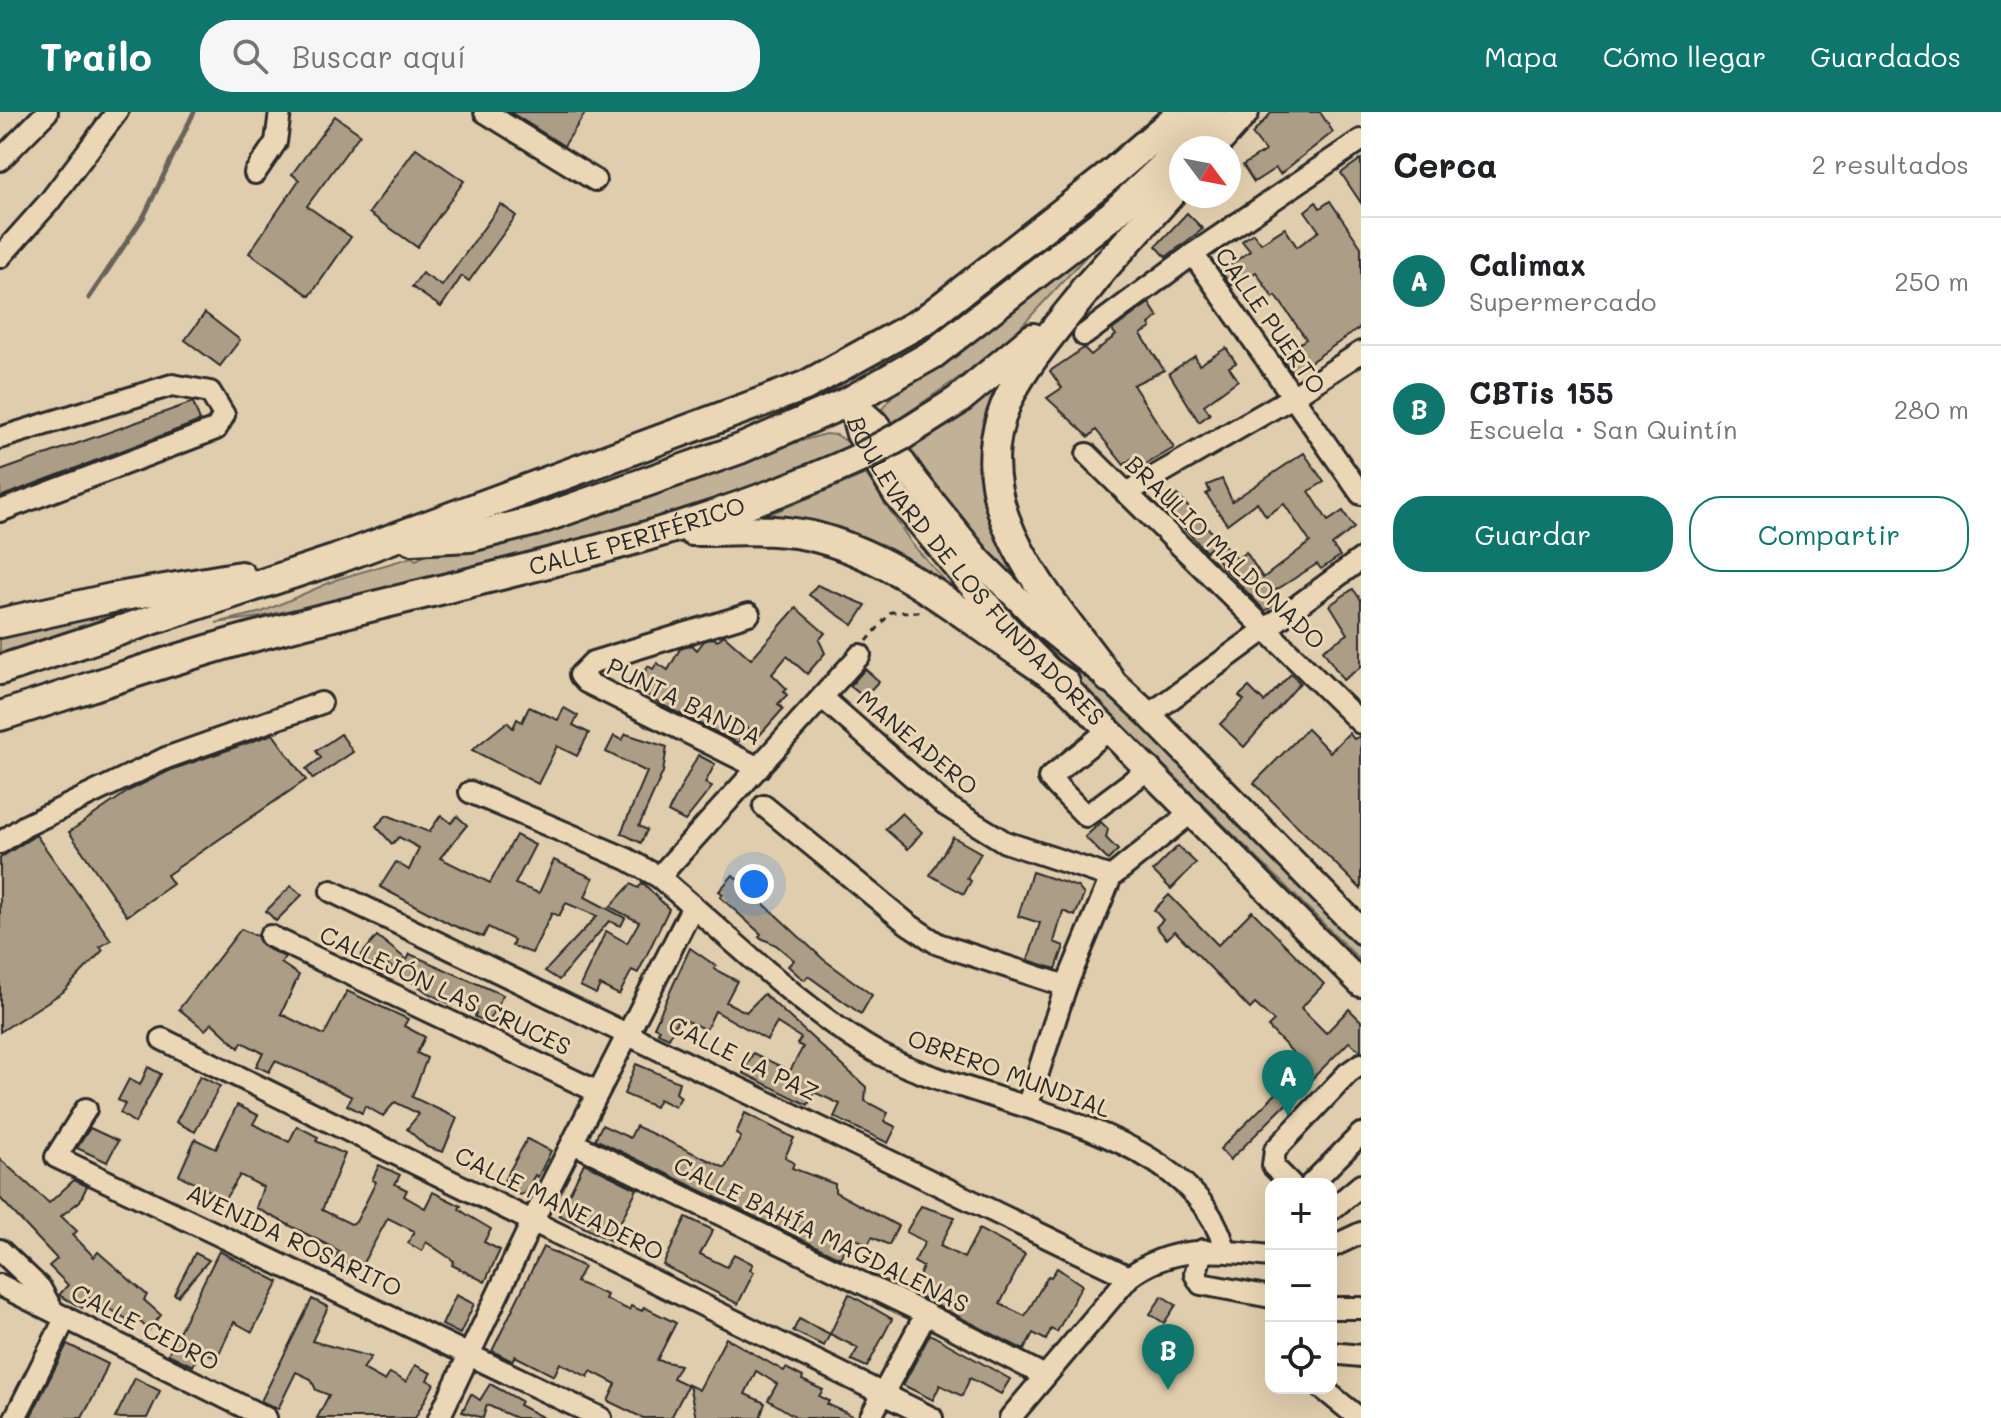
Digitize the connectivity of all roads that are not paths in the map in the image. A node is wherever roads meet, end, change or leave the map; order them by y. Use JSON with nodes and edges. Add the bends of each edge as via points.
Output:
{"nodes":[{"id":1,"x":47,"y":112,"type":"edge"},
{"id":2,"x":117,"y":112,"type":"edge"},
{"id":3,"x":280,"y":112,"type":"edge"},
{"id":4,"x":485,"y":112,"type":"edge"},
{"id":5,"x":1183,"y":112,"type":"edge"},
{"id":6,"x":1211,"y":112,"type":"edge"},
{"id":7,"x":1244,"y":112,"type":"edge"},
{"id":8,"x":1223,"y":136,"type":"edge"},
{"id":9,"x":1361,"y":140,"type":"edge"},
{"id":10,"x":0,"y":160,"type":"edge"},
{"id":11,"x":255,"y":173,"type":"dead end"},
{"id":12,"x":595,"y":180,"type":"dead end"},
{"id":13,"x":1169,"y":196,"type":"edge"},
{"id":14,"x":1193,"y":254,"type":"junction"},
{"id":15,"x":0,"y":257,"type":"edge"},
{"id":16,"x":1097,"y":277,"type":"junction"},
{"id":17,"x":1084,"y":335,"type":"dead end"},
{"id":18,"x":1361,"y":352,"type":"edge"},
{"id":19,"x":1291,"y":398,"type":"junction"},
{"id":20,"x":850,"y":401,"type":"junction"},
{"id":21,"x":0,"y":438,"type":"edge"},
{"id":22,"x":1087,"y":454,"type":"dead end"},
{"id":23,"x":1126,"y":493,"type":"junction"},
{"id":24,"x":1361,"y":494,"type":"edge"},
{"id":25,"x":0,"y":511,"type":"edge"},
{"id":26,"x":663,"y":531,"type":"junction"},
{"id":27,"x":382,"y":542,"type":"junction"},
{"id":28,"x":337,"y":559,"type":"junction"},
{"id":29,"x":1361,"y":559,"type":"edge"},
{"id":30,"x":749,"y":614,"type":"dead end"},
{"id":31,"x":0,"y":623,"type":"edge"},
{"id":32,"x":1266,"y":629,"type":"junction"},
{"id":33,"x":860,"y":655,"type":"road end"},
{"id":34,"x":0,"y":670,"type":"edge"},
{"id":35,"x":1109,"y":678,"type":"junction"},
{"id":36,"x":1065,"y":683,"type":"junction"},
{"id":37,"x":824,"y":699,"type":"junction"},
{"id":38,"x":321,"y":703,"type":"dead end"},
{"id":39,"x":1149,"y":715,"type":"junction"},
{"id":40,"x":0,"y":716,"type":"edge"},
{"id":41,"x":1361,"y":723,"type":"edge"},
{"id":42,"x":1110,"y":729,"type":"junction"},
{"id":43,"x":759,"y":768,"type":"junction"},
{"id":44,"x":1150,"y":768,"type":"junction"},
{"id":45,"x":470,"y":792,"type":"dead end"},
{"id":46,"x":764,"y":806,"type":"dead end"},
{"id":47,"x":1193,"y":811,"type":"junction"},
{"id":48,"x":0,"y":843,"type":"edge"},
{"id":49,"x":659,"y":877,"type":"junction"},
{"id":50,"x":1111,"y":877,"type":"junction"},
{"id":51,"x":331,"y":891,"type":"dead end"},
{"id":52,"x":693,"y":906,"type":"junction"},
{"id":53,"x":1361,"y":931,"type":"edge"},
{"id":54,"x":270,"y":936,"type":"dead end"},
{"id":55,"x":1361,"y":984,"type":"edge"},
{"id":56,"x":1066,"y":986,"type":"junction"},
{"id":57,"x":629,"y":1032,"type":"junction"},
{"id":58,"x":162,"y":1039,"type":"dead end"},
{"id":59,"x":1361,"y":1064,"type":"edge"},
{"id":60,"x":598,"y":1092,"type":"junction"},
{"id":61,"x":1028,"y":1104,"type":"junction"},
{"id":62,"x":86,"y":1109,"type":"dead end"},
{"id":63,"x":1361,"y":1134,"type":"edge"},
{"id":64,"x":573,"y":1143,"type":"junction"},
{"id":65,"x":1285,"y":1178,"type":"edge"},
{"id":66,"x":1317,"y":1178,"type":"edge"},
{"id":67,"x":1361,"y":1185,"type":"edge"},
{"id":68,"x":1337,"y":1205,"type":"edge"},
{"id":69,"x":533,"y":1220,"type":"junction"},
{"id":70,"x":1361,"y":1233,"type":"edge"},
{"id":71,"x":1337,"y":1244,"type":"edge"},
{"id":72,"x":0,"y":1250,"type":"edge"},
{"id":73,"x":1203,"y":1250,"type":"junction"},
{"id":74,"x":1225,"y":1250,"type":"junction"},
{"id":75,"x":1265,"y":1255,"type":"edge"},
{"id":76,"x":1129,"y":1277,"type":"junction"},
{"id":77,"x":0,"y":1285,"type":"edge"},
{"id":78,"x":1265,"y":1296,"type":"edge"},
{"id":79,"x":1337,"y":1308,"type":"edge"},
{"id":80,"x":1361,"y":1308,"type":"edge"},
{"id":81,"x":60,"y":1314,"type":"junction"},
{"id":82,"x":926,"y":1314,"type":"junction"},
{"id":83,"x":470,"y":1353,"type":"junction"},
{"id":84,"x":1337,"y":1354,"type":"edge"},
{"id":85,"x":1361,"y":1356,"type":"edge"},
{"id":86,"x":1045,"y":1376,"type":"junction"},
{"id":87,"x":883,"y":1393,"type":"junction"},
{"id":88,"x":1329,"y":1394,"type":"edge"},
{"id":89,"x":15,"y":1418,"type":"edge"},
{"id":90,"x":266,"y":1418,"type":"edge"},
{"id":91,"x":439,"y":1418,"type":"edge"},
{"id":92,"x":601,"y":1418,"type":"edge"},
{"id":93,"x":870,"y":1418,"type":"edge"},
{"id":94,"x":932,"y":1418,"type":"edge"},
{"id":95,"x":1010,"y":1418,"type":"edge"},
{"id":96,"x":1359,"y":1418,"type":"edge"}],
"edges":[{"from":1,"to":10,"type":"street"},
{"from":2,"to":15,"type":"street"},
{"from":3,"to":11,"type":"street","via":[[276,142]]},
{"from":4,"to":12,"type":"street"},
{"from":5,"to":27,"type":"highway","via":[[925,320],[867,355],[772,401]]},
{"from":6,"to":20,"type":"highway","via":[[1112,215],[933,354]]},
{"from":7,"to":8,"type":"highway"},
{"from":9,"to":14,"type":"street"},
{"from":13,"to":16,"type":"highway","name":"CALLE PERIFÉRICO"},
{"from":14,"to":17,"type":"street"},
{"from":14,"to":19,"type":"street","name":"CALLE PUERTO"},
{"from":16,"to":26,"type":"highway","name":"CALLE PERIFÉRICO","bridge":true,"via":[[995,372],[903,435],[770,497]]},
{"from":16,"to":35,"type":"highway","via":[[1021,375],[993,455],[1000,512],[1012,540]]},
{"from":18,"to":19,"type":"street"},
{"from":19,"to":23,"type":"street"},
{"from":19,"to":24,"type":"street","name":"CALLE PUERTO"},
{"from":20,"to":27,"type":"highway","via":[[740,449],[535,521],[470,537]]},
{"from":20,"to":35,"type":"main road","name":"BOULEVARD DE LOS FUNDADORES","via":[[876,424],[979,560],[1048,629]]},
{"from":20,"to":36,"type":"main road","name":"BOULEVARD DE LOS FUNDADORES","via":[[859,434],[896,495],[1006,627]]},
{"from":21,"to":25,"type":"street","via":[[172,385],[210,392],[224,415],[216,429]]},
{"from":22,"to":23,"type":"street","name":"BRAULIO MALDONADO"},
{"from":23,"to":32,"type":"street","name":"BRAULIO MALDONADO"},
{"from":26,"to":36,"type":"highway","via":[[787,532],[866,555],[931,591]]},
{"from":26,"to":40,"type":"highway","name":"CALLE PERIFÉRICO","via":[[249,638]]},
{"from":27,"to":28,"type":"highway"},
{"from":28,"to":31,"type":"highway"},
{"from":28,"to":34,"type":"highway"},
{"from":29,"to":32,"type":"street"},
{"from":30,"to":43,"type":"street","name":"PUNTA BANDA","via":[[593,662],[580,675]]},
{"from":32,"to":39,"type":"street"},
{"from":32,"to":41,"type":"street","name":"BRAULIO MALDONADO"},
{"from":33,"to":37,"type":"street"},
{"from":35,"to":39,"type":"main road","name":"BOULEVARD DE LOS FUNDADORES"},
{"from":36,"to":42,"type":"main road","name":"BOULEVARD DE LOS FUNDADORES"},
{"from":37,"to":43,"type":"street"},
{"from":37,"to":50,"type":"street","name":"MANEADERO","via":[[945,805],[1005,842]]},
{"from":38,"to":48,"type":"street","via":[[166,758]]},
{"from":39,"to":53,"type":"main road","name":"BOULEVARD DE LOS FUNDADORES"},
{"from":42,"to":44,"type":"main road","name":"BOULEVARD DE LOS FUNDADORES"},
{"from":42,"to":44,"type":"street","via":[[1049,778],[1086,816]]},
{"from":43,"to":49,"type":"street"},
{"from":44,"to":47,"type":"main road","name":"BOULEVARD DE LOS FUNDADORES"},
{"from":45,"to":49,"type":"street","name":"OBRERO MUNDIAL"},
{"from":46,"to":56,"type":"street","via":[[938,944]]},
{"from":47,"to":50,"type":"street"},
{"from":47,"to":55,"type":"main road","name":"BOULEVARD DE LOS FUNDADORES"},
{"from":49,"to":52,"type":"street","name":"OBRERO MUNDIAL"},
{"from":50,"to":56,"type":"street"},
{"from":51,"to":57,"type":"street","name":"CALLE LA PAZ"},
{"from":52,"to":57,"type":"street"},
{"from":52,"to":61,"type":"street","name":"OBRERO MUNDIAL","via":[[830,1022],[878,1053],[941,1080]]},
{"from":54,"to":60,"type":"street","name":"CALLEJÓN LAS CRUCES"},
{"from":56,"to":61,"type":"street"},
{"from":57,"to":60,"type":"street"},
{"from":57,"to":76,"type":"street","name":"CALLE LA PAZ"},
{"from":58,"to":69,"type":"street","name":"CALLE MANEADERO"},
{"from":59,"to":65,"type":"street","via":[[1275,1150],[1273,1166]]},
{"from":60,"to":64,"type":"street"},
{"from":61,"to":74,"type":"street","name":"OBRERO MUNDIAL","via":[[1143,1153],[1176,1177],[1210,1215]]},
{"from":62,"to":83,"type":"street","name":"AVENIDA ROSARITO","via":[[56,1157]]},
{"from":63,"to":66,"type":"street"},
{"from":64,"to":69,"type":"street"},
{"from":64,"to":82,"type":"street","name":"CALLE BAHÍA MAGDALENAS"},
{"from":67,"to":68,"type":"street"},
{"from":69,"to":83,"type":"street"},
{"from":69,"to":87,"type":"street","name":"CALLE MANEADERO"},
{"from":70,"to":71,"type":"street"},
{"from":72,"to":81,"type":"street"},
{"from":73,"to":74,"type":"street"},
{"from":73,"to":76,"type":"street","via":[[1161,1258]]},
{"from":73,"to":78,"type":"street","via":[[1195,1274],[1201,1284]]},
{"from":74,"to":75,"type":"street"},
{"from":76,"to":86,"type":"street"},
{"from":77,"to":81,"type":"street","name":"CALLE CEDRO"},
{"from":79,"to":80,"type":"street"},
{"from":81,"to":89,"type":"street"},
{"from":81,"to":90,"type":"street","name":"CALLE CEDRO"},
{"from":82,"to":86,"type":"street","name":"CALLE BAHÍA MAGDALENAS"},
{"from":82,"to":87,"type":"street"},
{"from":83,"to":91,"type":"street"},
{"from":83,"to":92,"type":"street","name":"AVENIDA ROSARITO"},
{"from":84,"to":85,"type":"street"},
{"from":86,"to":95,"type":"street"},
{"from":87,"to":93,"type":"street"},
{"from":87,"to":94,"type":"street","name":"CALLE MANEADERO"},
{"from":88,"to":96,"type":"street"}]}
